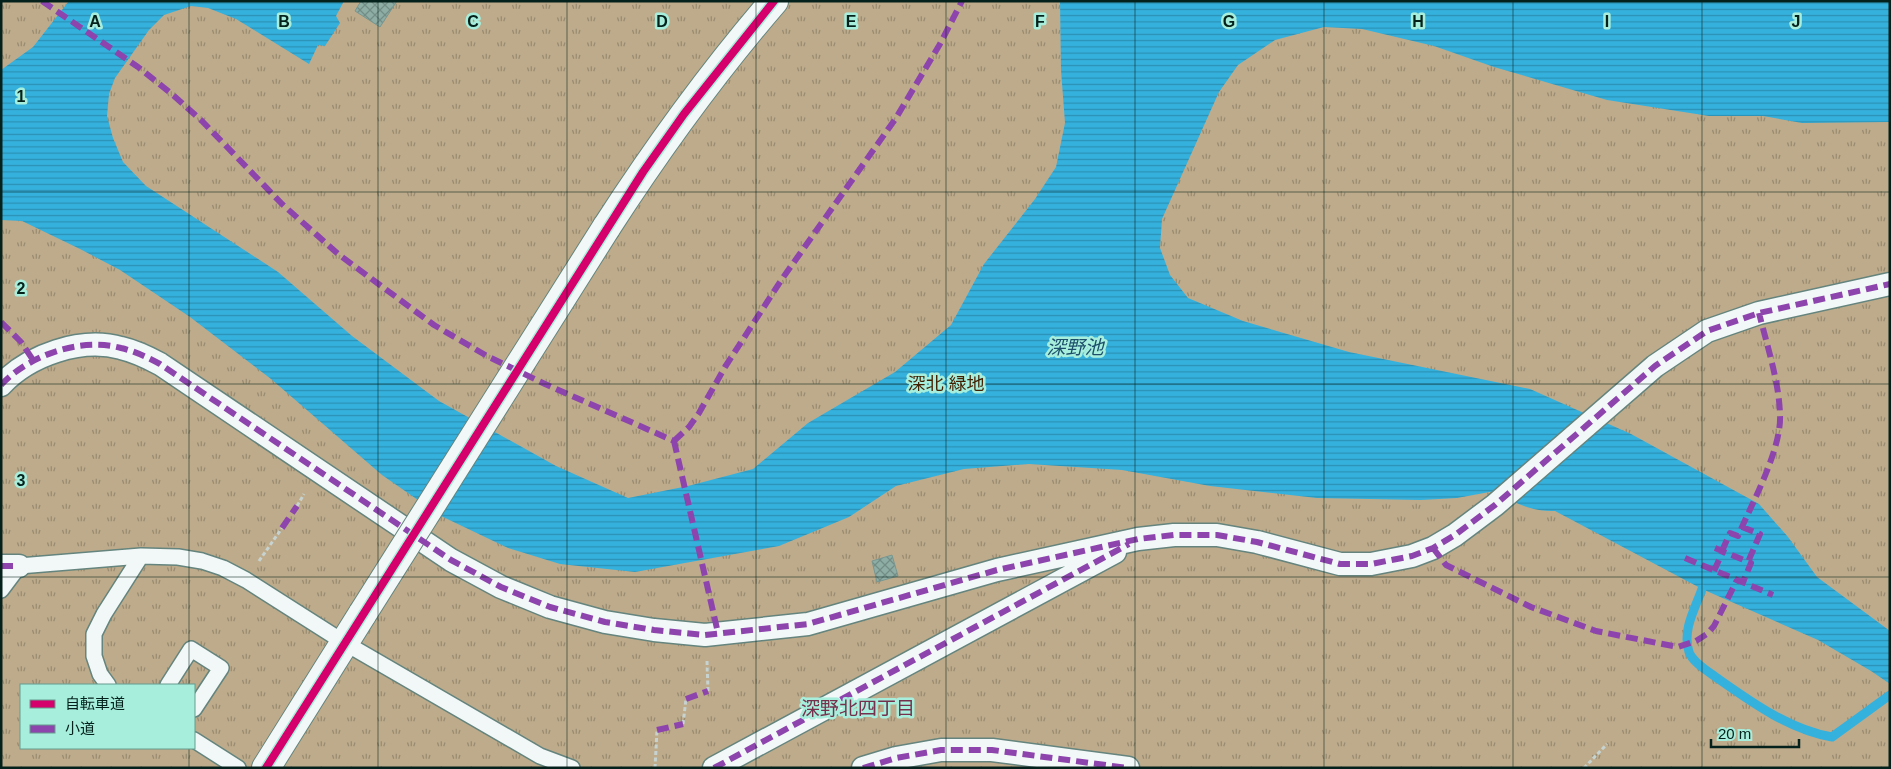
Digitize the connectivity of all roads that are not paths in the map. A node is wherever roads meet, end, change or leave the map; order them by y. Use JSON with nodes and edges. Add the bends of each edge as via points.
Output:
{"nodes":[{"id":1,"x":774,"y":1,"type":"edge"},
{"id":2,"x":1890,"y":284,"type":"edge"},
{"id":3,"x":1,"y":385,"type":"edge"},
{"id":4,"x":1138,"y":539,"type":"junction"},
{"id":5,"x":141,"y":556,"type":"junction"},
{"id":6,"x":10,"y":566,"type":"edge"},
{"id":7,"x":1,"y":590,"type":"edge"},
{"id":8,"x":345,"y":643,"type":"junction"},
{"id":9,"x":107,"y":684,"type":"edge"},
{"id":10,"x":169,"y":684,"type":"edge"},
{"id":11,"x":195,"y":708,"type":"edge"},
{"id":12,"x":195,"y":741,"type":"edge"},
{"id":13,"x":540,"y":756,"type":"junction"},
{"id":14,"x":238,"y":768,"type":"edge"},
{"id":15,"x":266,"y":768,"type":"edge"},
{"id":16,"x":550,"y":768,"type":"edge"},
{"id":17,"x":572,"y":768,"type":"edge"},
{"id":18,"x":714,"y":768,"type":"edge"},
{"id":19,"x":863,"y":768,"type":"edge"},
{"id":20,"x":1128,"y":768,"type":"edge"}],
"edges":[{"from":1,"to":8,"type":"street","bridge":true,"via":[[684,114],[643,172]]},
{"from":2,"to":4,"type":"street","via":[[1759,313],[1707,331],[1655,366],[1495,505],[1455,535],[1412,556],[1370,564],[1340,564],[1217,535]]},
{"from":3,"to":4,"type":"street","via":[[33,360],[58,350],[100,345],[140,354],[167,368],[459,565],[550,607],[605,622],[654,630],[705,635],[808,624],[996,570]]},
{"from":4,"to":18,"type":"street"},
{"from":5,"to":6,"type":"lane"},
{"from":5,"to":8,"type":"lane","via":[[178,557],[223,568]]},
{"from":5,"to":9,"type":"lane","via":[[94,634],[94,656]]},
{"from":6,"to":7,"type":"lane"},
{"from":8,"to":13,"type":"lane"},
{"from":8,"to":15,"type":"street"},
{"from":10,"to":11,"type":"lane","via":[[191,649],[222,668]]},
{"from":12,"to":14,"type":"lane"},
{"from":13,"to":16,"type":"lane"},
{"from":13,"to":17,"type":"lane"},
{"from":19,"to":20,"type":"street","via":[[896,758],[950,750],[992,750]]}]}
